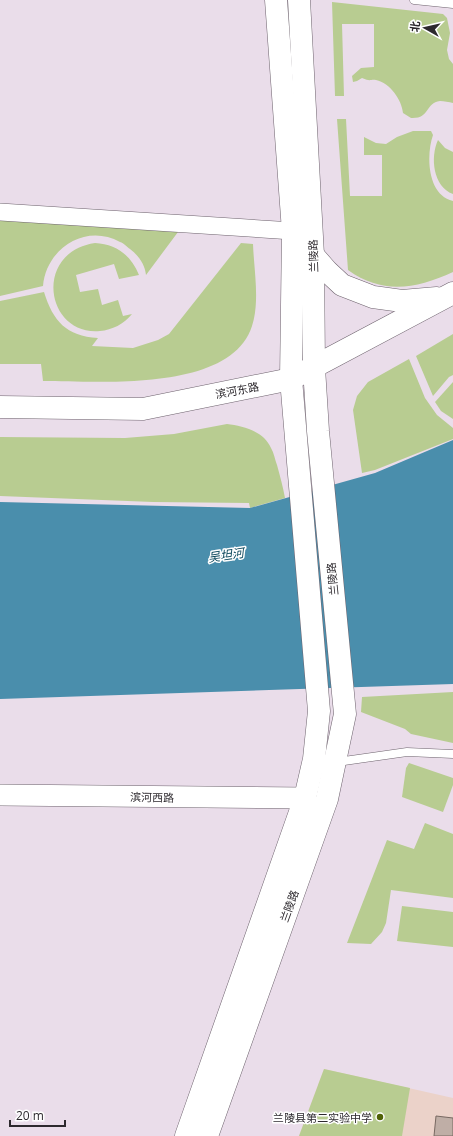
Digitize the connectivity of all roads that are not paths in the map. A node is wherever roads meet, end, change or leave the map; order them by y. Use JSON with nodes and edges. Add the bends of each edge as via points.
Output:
{"nodes":[{"id":1,"x":276,"y":0,"type":"edge"},
{"id":2,"x":299,"y":0,"type":"edge"},
{"id":3,"x":414,"y":0,"type":"edge"},
{"id":4,"x":453,"y":4,"type":"edge"},
{"id":5,"x":0,"y":212,"type":"edge"},
{"id":6,"x":293,"y":231,"type":"junction"},
{"id":7,"x":313,"y":255,"type":"junction"},
{"id":8,"x":450,"y":295,"type":"edge"},
{"id":9,"x":314,"y":368,"type":"junction"},
{"id":10,"x":291,"y":379,"type":"junction"},
{"id":11,"x":0,"y":407,"type":"edge"},
{"id":12,"x":453,"y":754,"type":"edge"},
{"id":13,"x":325,"y":761,"type":"junction"},
{"id":14,"x":0,"y":795,"type":"edge"},
{"id":15,"x":305,"y":798,"type":"junction"},
{"id":16,"x":186,"y":1136,"type":"edge"},
{"id":17,"x":207,"y":1136,"type":"edge"}],
"edges":[{"from":1,"to":6,"type":"main road","name":"兰陵路"},
{"from":2,"to":7,"type":"main road","name":"兰陵路"},
{"from":3,"to":4,"type":"lane"},
{"from":5,"to":6,"type":"street"},
{"from":6,"to":10,"type":"main road","name":"兰陵路"},
{"from":7,"to":8,"type":"main road","via":[[342,285],[374,297],[402,301]]},
{"from":7,"to":9,"type":"main road","name":"兰陵路"},
{"from":8,"to":9,"type":"main road","name":"滨河东路"},
{"from":9,"to":10,"type":"main road","name":"滨河东路"},
{"from":9,"to":13,"type":"main road","name":"兰陵路","via":[[346,714]]},
{"from":10,"to":11,"type":"main road","name":"滨河东路","via":[[143,409]]},
{"from":10,"to":13,"type":"main road","name":"兰陵路"},
{"from":12,"to":13,"type":"lane","via":[[407,752]]},
{"from":13,"to":15,"type":"main road","name":"兰陵路"},
{"from":13,"to":17,"type":"main road","name":"兰陵路","via":[[327,799]]},
{"from":14,"to":15,"type":"street","name":"滨河西路"},
{"from":15,"to":16,"type":"main road","name":"兰陵路"}]}
